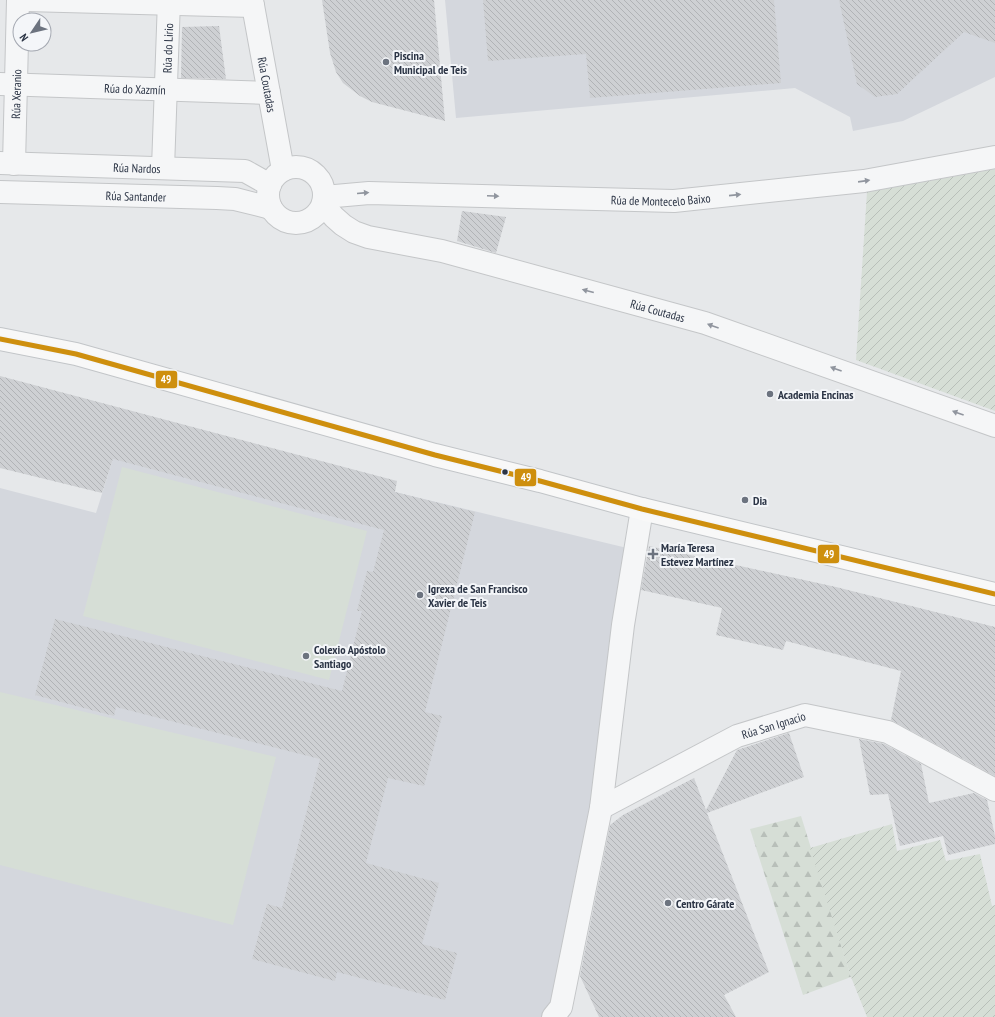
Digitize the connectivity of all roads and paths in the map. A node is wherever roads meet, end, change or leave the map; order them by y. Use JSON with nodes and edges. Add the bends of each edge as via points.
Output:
{"nodes":[{"id":1,"x":18,"y":0,"type":"edge"},
{"id":2,"x":26,"y":0,"type":"edge"},
{"id":3,"x":169,"y":2,"type":"edge"},
{"id":4,"x":252,"y":3,"type":"edge"},
{"id":5,"x":8,"y":84,"type":"edge"},
{"id":6,"x":166,"y":90,"type":"junction"},
{"id":7,"x":269,"y":93,"type":"junction"},
{"id":8,"x":995,"y":158,"type":"edge"},
{"id":9,"x":7,"y":164,"type":"edge"},
{"id":10,"x":164,"y":168,"type":"junction"},
{"id":11,"x":276,"y":178,"type":"junction"},
{"id":12,"x":0,"y":192,"type":"edge"},
{"id":13,"x":324,"y":200,"type":"junction"},
{"id":14,"x":271,"y":208,"type":"junction"},
{"id":15,"x":0,"y":339,"type":"edge"},
{"id":16,"x":995,"y":426,"type":"edge"},
{"id":17,"x":642,"y":509,"type":"junction"},
{"id":18,"x":995,"y":594,"type":"edge"},
{"id":19,"x":995,"y":790,"type":"edge"},
{"id":20,"x":601,"y":808,"type":"junction"},
{"id":21,"x":553,"y":1017,"type":"edge"}],
"edges":[{"from":1,"to":5,"type":"street","name":"Rúa Xeranio"},
{"from":2,"to":3,"type":"street"},
{"from":3,"to":4,"type":"street"},
{"from":3,"to":6,"type":"street","name":"Rúa do Lirio"},
{"from":4,"to":7,"type":"street","name":"Rúa Coutadas"},
{"from":5,"to":6,"type":"street","name":"Rúa do Xazmín"},
{"from":5,"to":9,"type":"street","name":"Rúa Xeranio"},
{"from":6,"to":7,"type":"street","name":"Rúa do Xazmín"},
{"from":6,"to":10,"type":"street","name":"Rúa do Lirio"},
{"from":7,"to":11,"type":"street","name":"Rúa Coutadas"},
{"from":13,"to":8,"type":"street","name":"Rúa de Montecelo Baixo","one_way":true,"via":[[368,193],[674,201],[864,181]]},
{"from":9,"to":10,"type":"street","name":"Rúa Nardos"},
{"from":10,"to":11,"type":"street","name":"Rúa Nardos","via":[[245,171]]},
{"from":11,"to":13,"type":"street","via":[[293,166],[312,171],[324,188]]},
{"from":11,"to":14,"type":"street","via":[[268,190]]},
{"from":12,"to":14,"type":"street","name":"Rúa Santander","via":[[235,199]]},
{"from":13,"to":14,"type":"street","via":[[319,213],[300,223],[277,216]]},
{"from":16,"to":13,"type":"street","name":"Rúa Coutadas","one_way":true,"via":[[705,323],[442,251],[368,237],[343,225],[334,217]]},
{"from":15,"to":17,"type":"main road","via":[[76,354],[435,455]]},
{"from":17,"to":18,"type":"main road"},
{"from":17,"to":20,"type":"street","via":[[623,625]]},
{"from":19,"to":20,"type":"street","name":"Rúa San Ignacio","via":[[888,732],[805,715],[737,736]]},
{"from":20,"to":21,"type":"street","via":[[561,1007]]}]}
